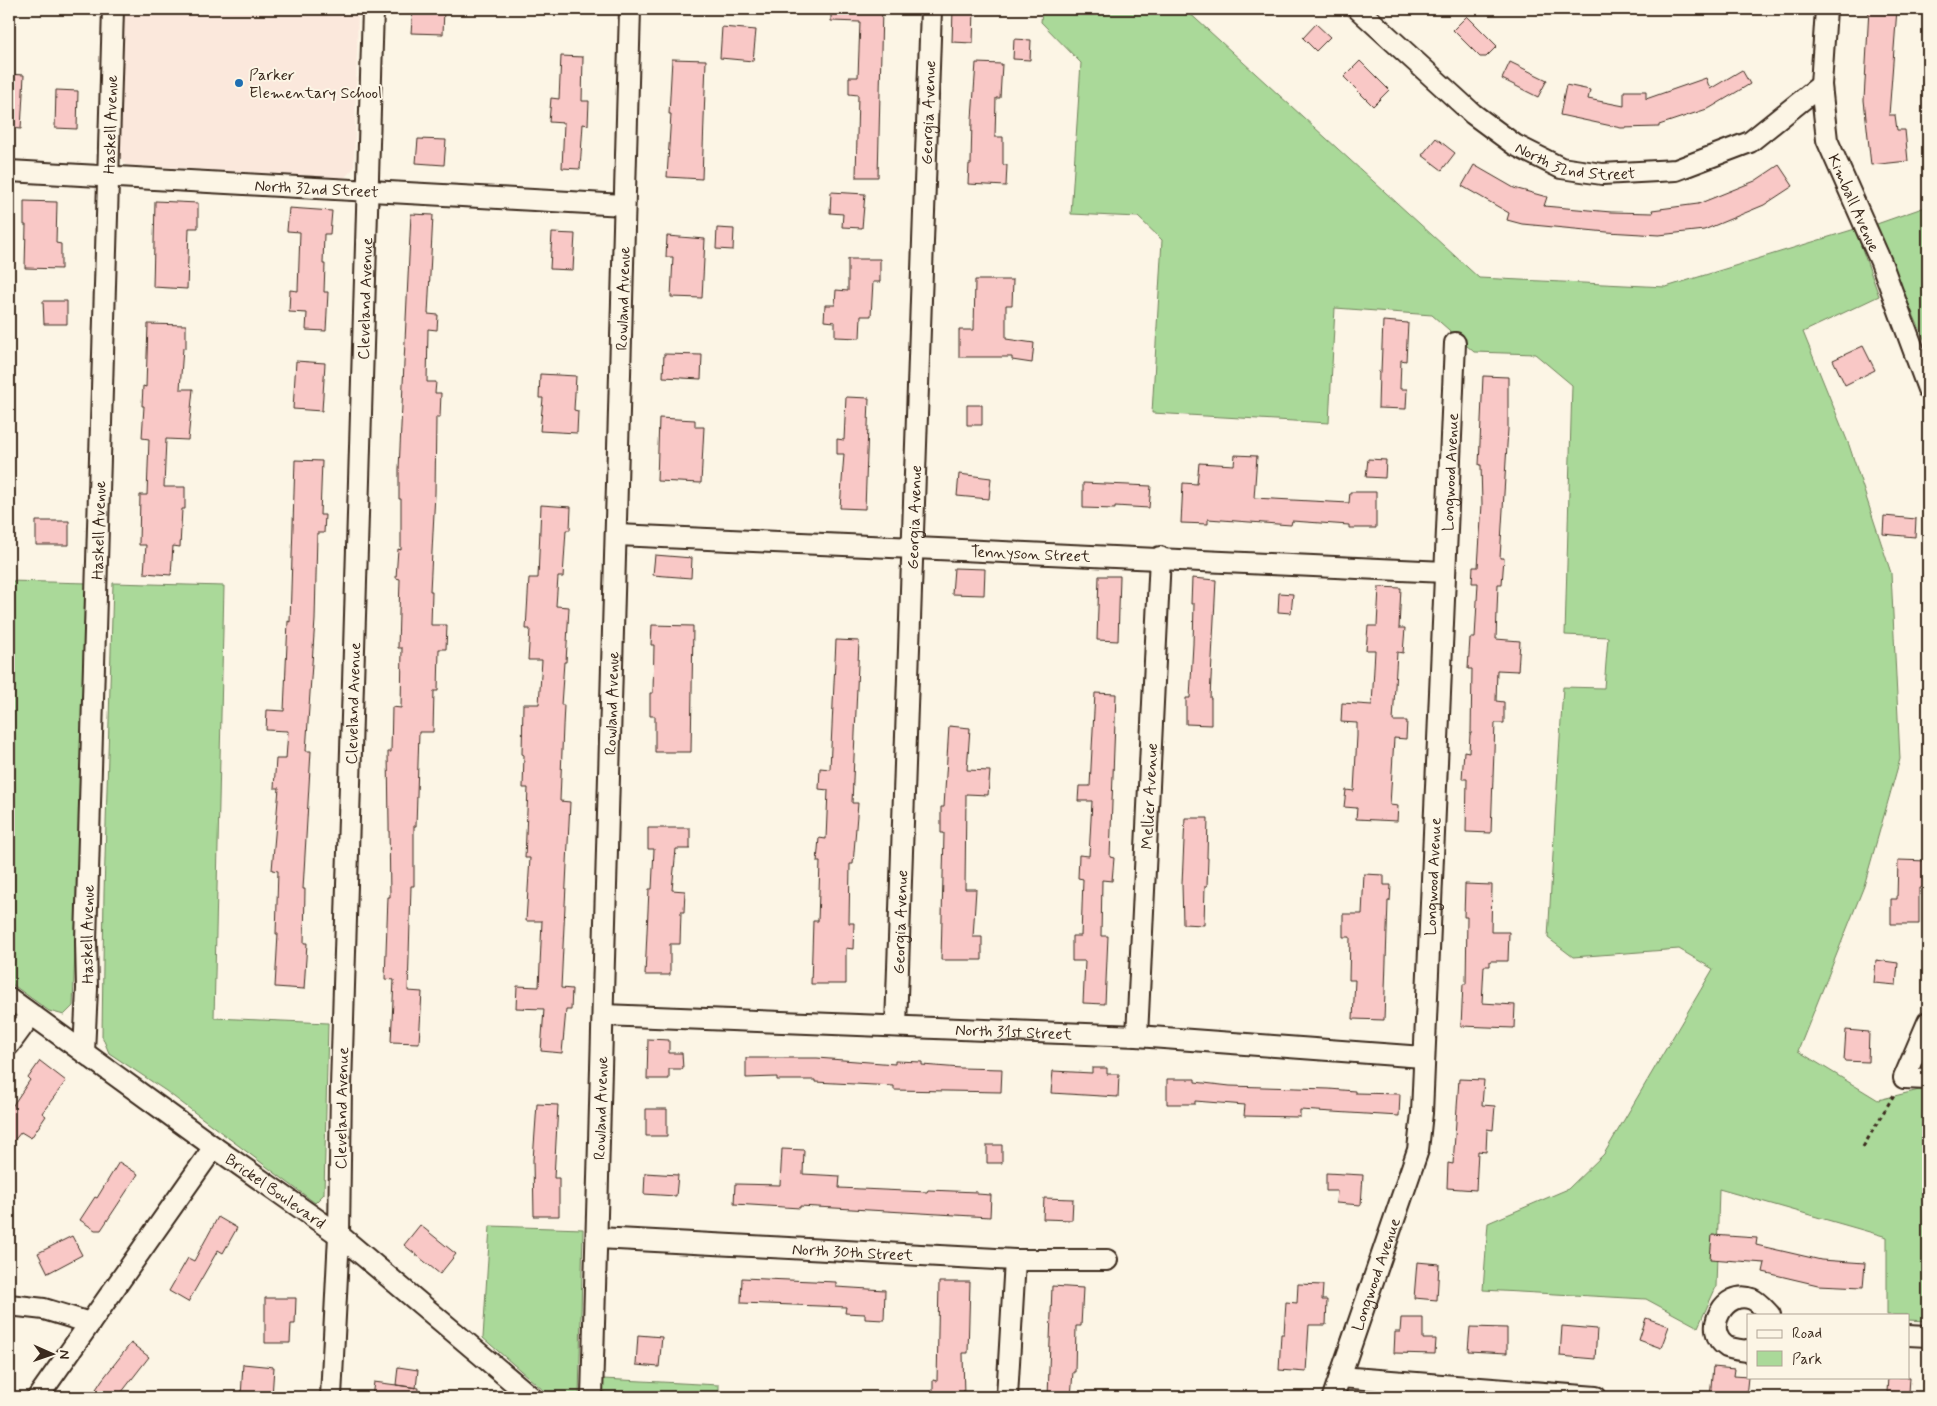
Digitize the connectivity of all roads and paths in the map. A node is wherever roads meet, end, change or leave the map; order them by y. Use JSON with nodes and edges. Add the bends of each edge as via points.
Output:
{"nodes":[{"id":1,"x":113,"y":9,"type":"edge"},
{"id":2,"x":373,"y":9,"type":"edge"},
{"id":3,"x":630,"y":9,"type":"edge"},
{"id":4,"x":931,"y":9,"type":"edge"},
{"id":5,"x":1826,"y":9,"type":"edge"},
{"id":6,"x":1359,"y":10,"type":"edge"},
{"id":7,"x":1822,"y":84,"type":"junction"},
{"id":8,"x":9,"y":171,"type":"edge"},
{"id":9,"x":109,"y":177,"type":"junction"},
{"id":10,"x":367,"y":191,"type":"junction"},
{"id":11,"x":624,"y":205,"type":"junction"},
{"id":12,"x":1455,"y":343,"type":"dead end"},
{"id":13,"x":1928,"y":389,"type":"edge"},
{"id":14,"x":617,"y":535,"type":"junction"},
{"id":15,"x":912,"y":549,"type":"junction"},
{"id":16,"x":1160,"y":558,"type":"junction"},
{"id":17,"x":1445,"y":572,"type":"junction"},
{"id":18,"x":9,"y":998,"type":"edge"},
{"id":19,"x":31,"y":1015,"type":"junction"},
{"id":20,"x":604,"y":1015,"type":"junction"},
{"id":21,"x":1928,"y":1022,"type":"edge"},
{"id":22,"x":896,"y":1026,"type":"junction"},
{"id":23,"x":1137,"y":1036,"type":"junction"},
{"id":24,"x":9,"y":1045,"type":"edge"},
{"id":25,"x":84,"y":1052,"type":"junction"},
{"id":26,"x":1423,"y":1057,"type":"junction"},
{"id":27,"x":1904,"y":1078,"type":"junction"},
{"id":28,"x":1928,"y":1079,"type":"edge"},
{"id":29,"x":1864,"y":1146,"type":"dead end"},
{"id":30,"x":214,"y":1147,"type":"junction"},
{"id":31,"x":339,"y":1235,"type":"junction"},
{"id":32,"x":598,"y":1238,"type":"junction"},
{"id":33,"x":1015,"y":1260,"type":"junction"},
{"id":34,"x":1106,"y":1260,"type":"dead end"},
{"id":35,"x":9,"y":1305,"type":"edge"},
{"id":36,"x":1769,"y":1314,"type":"edge"},
{"id":37,"x":90,"y":1323,"type":"junction"},
{"id":38,"x":1910,"y":1335,"type":"edge"},
{"id":39,"x":1928,"y":1336,"type":"edge"},
{"id":40,"x":1747,"y":1350,"type":"edge"},
{"id":41,"x":1340,"y":1377,"type":"junction"},
{"id":42,"x":38,"y":1397,"type":"edge"},
{"id":43,"x":331,"y":1397,"type":"edge"},
{"id":44,"x":531,"y":1397,"type":"edge"},
{"id":45,"x":592,"y":1397,"type":"edge"},
{"id":46,"x":1007,"y":1397,"type":"edge"},
{"id":47,"x":1334,"y":1397,"type":"edge"},
{"id":48,"x":1596,"y":1397,"type":"edge"}],
"edges":[{"from":1,"to":9,"type":"street","name":"Haskell Avenue"},
{"from":2,"to":10,"type":"street","name":"Cleveland Avenue"},
{"from":3,"to":11,"type":"street","name":"Rowland Avenue"},
{"from":4,"to":15,"type":"street","name":"Georgia Avenue"},
{"from":5,"to":7,"type":"street","name":"Kimball Avenue"},
{"from":6,"to":7,"type":"street","name":"North 32nd Street","via":[[1472,114],[1515,145],[1561,168],[1602,174],[1676,170],[1750,142]]},
{"from":7,"to":13,"type":"street","name":"Kimball Avenue","via":[[1828,140],[1881,262]]},
{"from":8,"to":9,"type":"street","name":"North 32nd Street"},
{"from":9,"to":10,"type":"street","name":"North 32nd Street"},
{"from":9,"to":25,"type":"street","name":"Haskell Avenue"},
{"from":10,"to":11,"type":"street","name":"North 32nd Street"},
{"from":10,"to":31,"type":"street","name":"Cleveland Avenue","via":[[341,1067]]},
{"from":11,"to":14,"type":"street","name":"Rowland Avenue"},
{"from":12,"to":17,"type":"street","name":"Longwood Avenue"},
{"from":14,"to":15,"type":"street","name":"Tennyson Street"},
{"from":14,"to":20,"type":"street","name":"Rowland Avenue"},
{"from":15,"to":16,"type":"street","name":"Tennyson Street"},
{"from":15,"to":22,"type":"street","name":"Georgia Avenue"},
{"from":16,"to":17,"type":"street","name":"Tennyson Street"},
{"from":16,"to":23,"type":"street","name":"Mellier Avenue"},
{"from":17,"to":26,"type":"street","name":"Longwood Avenue"},
{"from":18,"to":19,"type":"street","name":"Brickel Boulevard"},
{"from":19,"to":24,"type":"street"},
{"from":19,"to":25,"type":"street","name":"Brickel Boulevard"},
{"from":20,"to":22,"type":"street","name":"North 31st Street"},
{"from":20,"to":32,"type":"street","name":"Rowland Avenue"},
{"from":21,"to":27,"type":"street"},
{"from":22,"to":23,"type":"street","name":"North 31st Street"},
{"from":23,"to":26,"type":"street","name":"North 31st Street"},
{"from":25,"to":30,"type":"street","name":"Brickel Boulevard"},
{"from":26,"to":41,"type":"street","name":"Longwood Avenue","via":[[1418,1150]]},
{"from":27,"to":28,"type":"street"},
{"from":27,"to":29,"type":"path"},
{"from":30,"to":31,"type":"street","name":"Brickel Boulevard"},
{"from":30,"to":37,"type":"street"},
{"from":31,"to":43,"type":"street","name":"Cleveland Avenue"},
{"from":31,"to":44,"type":"street","name":"Brickel Boulevard"},
{"from":32,"to":33,"type":"street","name":"North 30th Street"},
{"from":32,"to":45,"type":"street","name":"Rowland Avenue"},
{"from":33,"to":34,"type":"street","name":"North 30th Street"},
{"from":33,"to":46,"type":"street"},
{"from":35,"to":37,"type":"street","via":[[44,1310]]},
{"from":36,"to":40,"type":"street","via":[[1754,1300],[1747,1298],[1734,1299],[1722,1307],[1715,1324],[1719,1338],[1727,1347]]},
{"from":37,"to":42,"type":"street"},
{"from":38,"to":39,"type":"street"},
{"from":41,"to":47,"type":"street","name":"Longwood Avenue"},
{"from":41,"to":48,"type":"street"}]}
